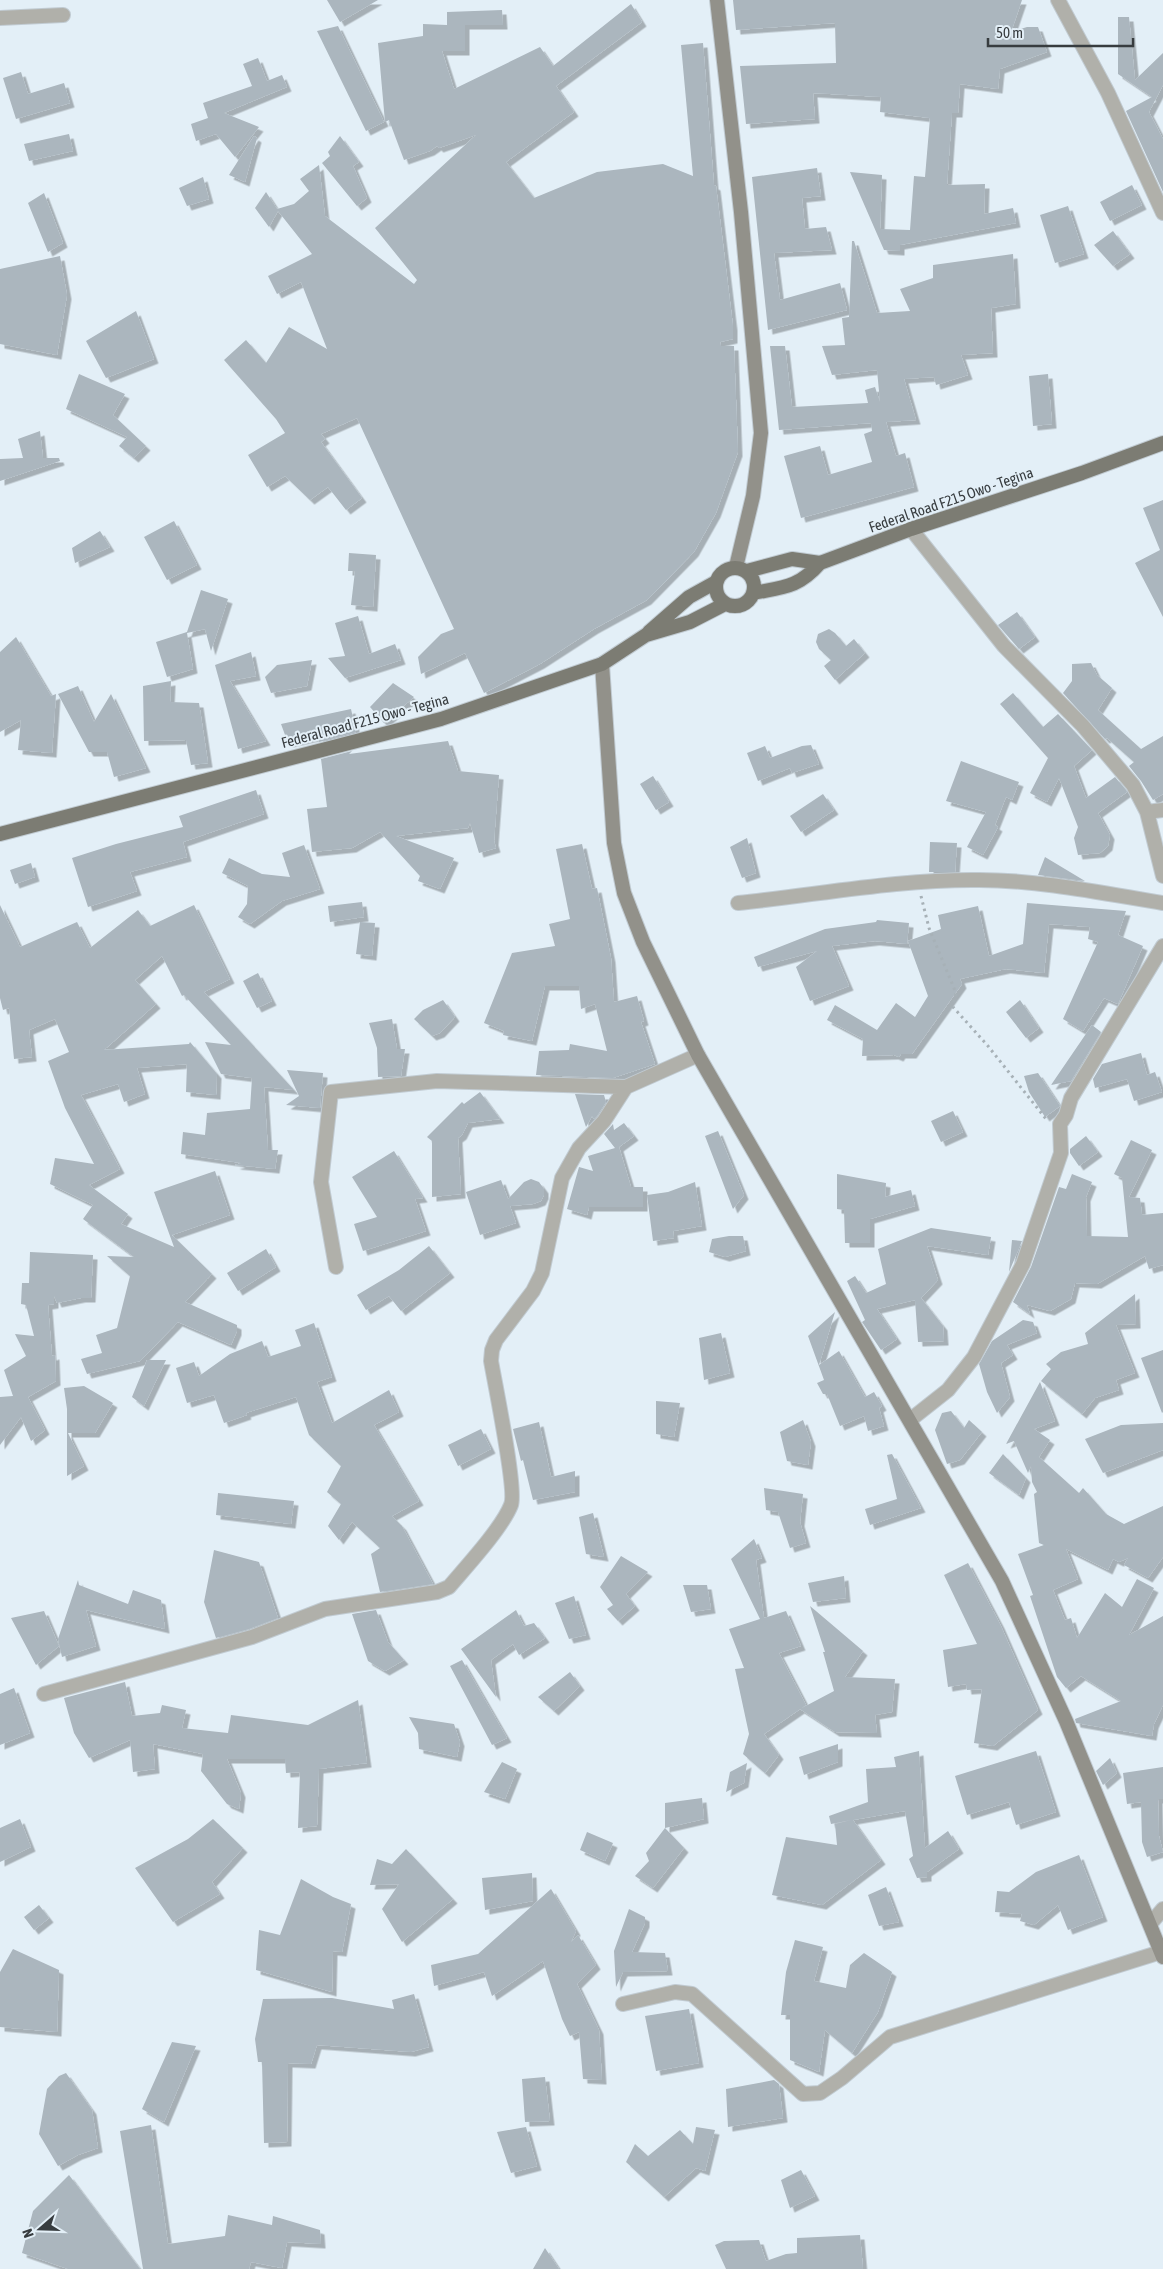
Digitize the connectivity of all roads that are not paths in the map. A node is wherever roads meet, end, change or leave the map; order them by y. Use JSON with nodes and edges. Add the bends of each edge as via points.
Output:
{"nodes":[{"id":1,"x":717,"y":0,"type":"edge"},
{"id":2,"x":1058,"y":0,"type":"edge"},
{"id":3,"x":62,"y":14,"type":"dead end"},
{"id":4,"x":0,"y":18,"type":"edge"},
{"id":5,"x":1163,"y":213,"type":"edge"},
{"id":6,"x":1163,"y":442,"type":"edge"},
{"id":7,"x":911,"y":529,"type":"junction"},
{"id":8,"x":820,"y":563,"type":"junction"},
{"id":9,"x":742,"y":569,"type":"junction"},
{"id":10,"x":716,"y":582,"type":"junction"},
{"id":11,"x":753,"y":593,"type":"junction"},
{"id":12,"x":725,"y":604,"type":"junction"},
{"id":13,"x":646,"y":635,"type":"junction"},
{"id":14,"x":602,"y":664,"type":"junction"},
{"id":15,"x":1163,"y":810,"type":"edge"},
{"id":16,"x":1147,"y":812,"type":"junction"},
{"id":17,"x":0,"y":834,"type":"edge"},
{"id":18,"x":1163,"y":876,"type":"edge"},
{"id":19,"x":738,"y":903,"type":"dead end"},
{"id":20,"x":1163,"y":903,"type":"edge"},
{"id":21,"x":1163,"y":946,"type":"edge"},
{"id":22,"x":698,"y":1055,"type":"junction"},
{"id":23,"x":626,"y":1087,"type":"junction"},
{"id":24,"x":336,"y":1267,"type":"dead end"},
{"id":25,"x":910,"y":1420,"type":"junction"},
{"id":26,"x":44,"y":1694,"type":"dead end"},
{"id":27,"x":1163,"y":1909,"type":"edge"},
{"id":28,"x":1150,"y":1923,"type":"junction"},
{"id":29,"x":1162,"y":1954,"type":"edge"},
{"id":30,"x":623,"y":2004,"type":"dead end"}],
"edges":[{"from":1,"to":9,"type":"main road","via":[[761,433]]},
{"from":2,"to":5,"type":"street","via":[[1108,93]]},
{"from":3,"to":4,"type":"street"},
{"from":6,"to":7,"type":"main road","name":"Federal Road F215 Owo - Tegina","via":[[1082,473]]},
{"from":7,"to":8,"type":"main road","name":"Federal Road F215 Owo - Tegina"},
{"from":7,"to":16,"type":"street","via":[[1004,646],[1083,726],[1133,785]]},
{"from":8,"to":9,"type":"main road","name":"Federal Road F215 Owo - Tegina","via":[[792,559]]},
{"from":8,"to":11,"type":"main road","via":[[809,576],[796,584]]},
{"from":9,"to":10,"type":"main road","name":"Federal Road F215 Owo - Tegina","via":[[727,569]]},
{"from":9,"to":11,"type":"main road","via":[[754,579]]},
{"from":10,"to":12,"type":"main road","via":[[717,595]]},
{"from":10,"to":13,"type":"main road","name":"Federal Road F215 Owo - Tegina","via":[[689,597]]},
{"from":11,"to":12,"type":"main road","name":"Federal Road F215 Owo - Tegina","via":[[747,602],[736,606]]},
{"from":12,"to":13,"type":"main road","name":"Federal Road F215 Owo - Tegina","via":[[690,622]]},
{"from":13,"to":14,"type":"main road","name":"Federal Road F215 Owo - Tegina"},
{"from":14,"to":17,"type":"main road","name":"Federal Road F215 Owo - Tegina","via":[[442,719]]},
{"from":14,"to":22,"type":"main road","via":[[614,843],[624,893],[642,942]]},
{"from":15,"to":16,"type":"street"},
{"from":16,"to":18,"type":"street"},
{"from":19,"to":20,"type":"street","via":[[918,883],[979,880],[1037,884]]},
{"from":21,"to":25,"type":"street","via":[[1071,1098],[1060,1124],[1061,1154],[1023,1264],[998,1315],[974,1357],[948,1390]]},
{"from":22,"to":23,"type":"street"},
{"from":22,"to":25,"type":"main road"},
{"from":23,"to":24,"type":"street","via":[[437,1082],[332,1092],[321,1182]]},
{"from":23,"to":26,"type":"street","via":[[604,1121],[579,1148],[562,1178],[542,1273],[492,1350],[491,1362],[510,1472],[512,1503],[502,1522],[449,1586],[437,1592],[325,1609],[252,1637]]},
{"from":25,"to":28,"type":"main road","via":[[1002,1581],[1066,1721]]},
{"from":27,"to":28,"type":"street"},
{"from":28,"to":29,"type":"main road"},
{"from":29,"to":30,"type":"street","via":[[890,2038],[820,2093],[803,2094],[692,1994],[675,1992]]}]}
